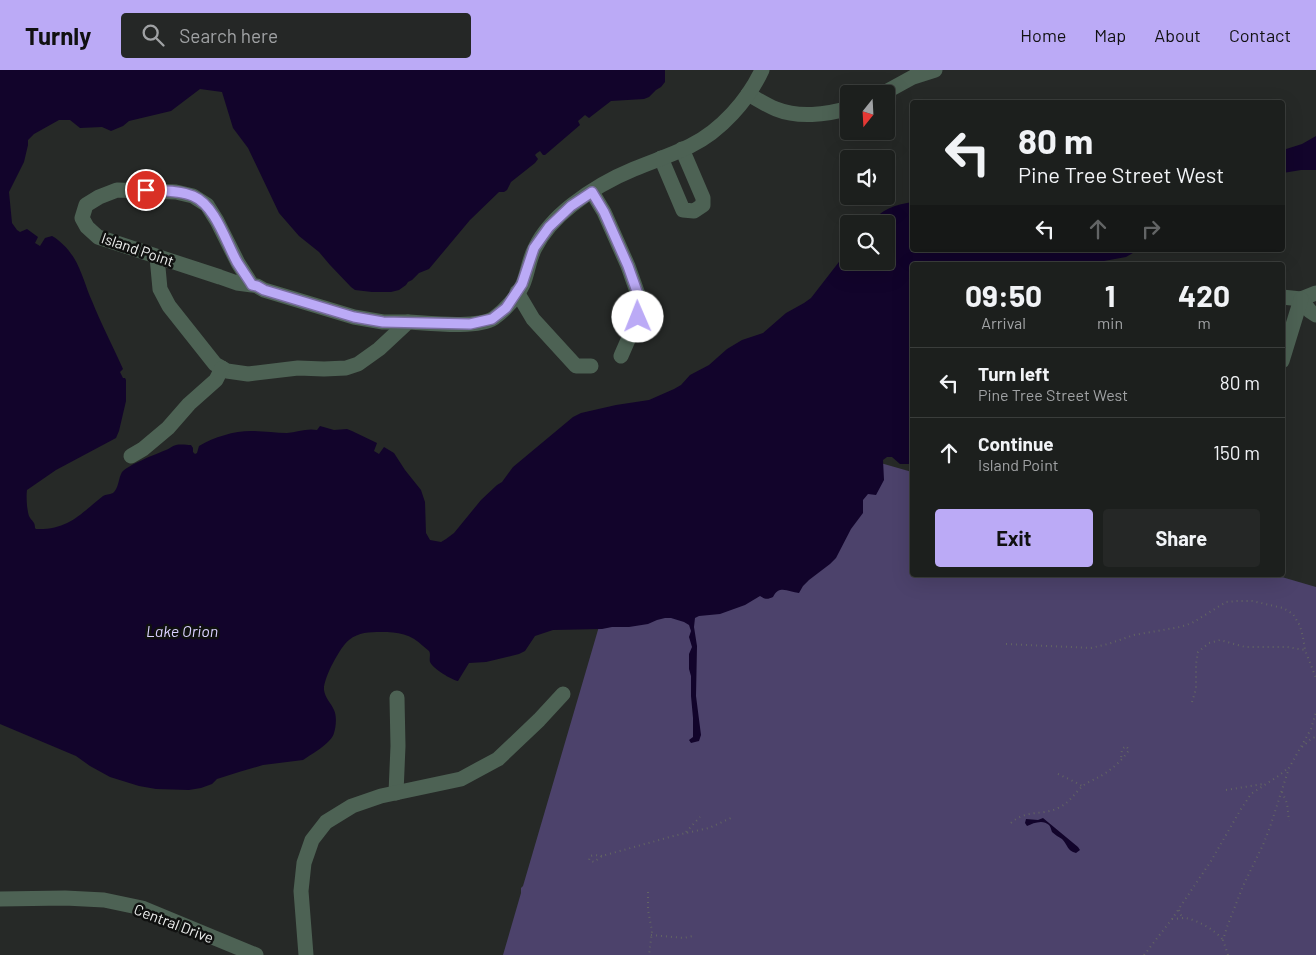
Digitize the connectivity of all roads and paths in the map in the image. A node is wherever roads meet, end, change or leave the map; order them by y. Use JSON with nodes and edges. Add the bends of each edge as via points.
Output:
{"nodes":[{"id":1,"x":762,"y":70,"type":"edge"},
{"id":2,"x":935,"y":70,"type":"edge"},
{"id":3,"x":895,"y":87,"type":"edge"},
{"id":4,"x":748,"y":94,"type":"junction"},
{"id":5,"x":840,"y":110,"type":"edge"},
{"id":6,"x":682,"y":149,"type":"junction"},
{"id":7,"x":661,"y":158,"type":"junction"},
{"id":8,"x":592,"y":192,"type":"junction"},
{"id":9,"x":157,"y":257,"type":"junction"},
{"id":10,"x":252,"y":285,"type":"junction"},
{"id":11,"x":518,"y":292,"type":"junction"},
{"id":12,"x":1316,"y":293,"type":"edge"},
{"id":13,"x":1285,"y":297,"type":"edge"},
{"id":14,"x":1301,"y":299,"type":"junction"},
{"id":15,"x":1316,"y":315,"type":"edge"},
{"id":16,"x":408,"y":322,"type":"junction"},
{"id":17,"x":1285,"y":352,"type":"edge"},
{"id":18,"x":621,"y":356,"type":"dead end"},
{"id":19,"x":591,"y":366,"type":"dead end"},
{"id":20,"x":222,"y":368,"type":"junction"},
{"id":21,"x":131,"y":456,"type":"dead end"},
{"id":22,"x":1006,"y":644,"type":"dead end"},
{"id":23,"x":1305,"y":650,"type":"junction"},
{"id":24,"x":1315,"y":675,"type":"edge"},
{"id":25,"x":563,"y":694,"type":"dead end"},
{"id":26,"x":397,"y":698,"type":"dead end"},
{"id":27,"x":1192,"y":702,"type":"dead end"},
{"id":28,"x":1316,"y":712,"type":"edge"},
{"id":29,"x":1311,"y":729,"type":"junction"},
{"id":30,"x":1316,"y":737,"type":"edge"},
{"id":31,"x":1312,"y":738,"type":"junction"},
{"id":32,"x":1300,"y":750,"type":"junction"},
{"id":33,"x":1121,"y":759,"type":"dead end"},
{"id":34,"x":1289,"y":768,"type":"junction"},
{"id":35,"x":1058,"y":774,"type":"dead end"},
{"id":36,"x":1266,"y":784,"type":"junction"},
{"id":37,"x":1082,"y":786,"type":"junction"},
{"id":38,"x":1226,"y":790,"type":"dead end"},
{"id":39,"x":1282,"y":792,"type":"junction"},
{"id":40,"x":396,"y":793,"type":"junction"},
{"id":41,"x":700,"y":817,"type":"dead end"},
{"id":42,"x":733,"y":817,"type":"dead end"},
{"id":43,"x":1289,"y":821,"type":"dead end"},
{"id":44,"x":1011,"y":823,"type":"dead end"},
{"id":45,"x":684,"y":833,"type":"junction"},
{"id":46,"x":602,"y":856,"type":"dead end"},
{"id":47,"x":648,"y":892,"type":"dead end"},
{"id":48,"x":0,"y":899,"type":"edge"},
{"id":49,"x":1178,"y":909,"type":"junction"},
{"id":50,"x":1184,"y":918,"type":"junction"},
{"id":51,"x":1172,"y":919,"type":"junction"},
{"id":52,"x":651,"y":935,"type":"junction"},
{"id":53,"x":693,"y":936,"type":"dead end"},
{"id":54,"x":1223,"y":940,"type":"junction"},
{"id":55,"x":256,"y":955,"type":"edge"},
{"id":56,"x":306,"y":955,"type":"edge"},
{"id":57,"x":649,"y":955,"type":"edge"},
{"id":58,"x":1144,"y":955,"type":"edge"},
{"id":59,"x":1228,"y":955,"type":"edge"}],
"edges":[{"from":1,"to":4,"type":"street","name":"Island Point"},
{"from":2,"to":3,"type":"street"},
{"from":4,"to":5,"type":"street","via":[[776,109],[796,114]]},
{"from":4,"to":6,"type":"street","name":"Island Point","via":[[716,129]]},
{"from":6,"to":7,"type":"street","name":"Island Point"},
{"from":6,"to":7,"type":"street","via":[[703,198],[703,206],[694,211],[683,210]]},
{"from":7,"to":8,"type":"street","name":"Island Point","via":[[600,185]]},
{"from":8,"to":11,"type":"street","name":"Island Point","via":[[549,227],[534,248]]},
{"from":8,"to":18,"type":"street","via":[[628,266],[641,303]]},
{"from":9,"to":10,"type":"street","name":"Island Point"},
{"from":9,"to":10,"type":"street","name":"Island Point","via":[[98,236],[82,218],[86,205],[99,196],[118,190],[176,192],[193,196],[207,205]]},
{"from":9,"to":20,"type":"street","via":[[160,289],[169,306],[214,364]]},
{"from":10,"to":16,"type":"street","name":"Island Point","via":[[354,317]]},
{"from":11,"to":16,"type":"street","name":"Island Point","via":[[492,319],[470,324]]},
{"from":11,"to":19,"type":"street","via":[[533,319],[576,366]]},
{"from":12,"to":14,"type":"street"},
{"from":13,"to":14,"type":"street"},
{"from":14,"to":15,"type":"street"},
{"from":14,"to":17,"type":"street"},
{"from":16,"to":20,"type":"street","via":[[379,349],[358,364],[346,368],[298,368],[248,374]]},
{"from":20,"to":21,"type":"street","via":[[216,380],[168,428]]},
{"from":22,"to":23,"type":"path","via":[[1091,648],[1192,623],[1226,602],[1252,601],[1283,608],[1293,614],[1300,626]]},
{"from":23,"to":24,"type":"path"},
{"from":23,"to":27,"type":"path","via":[[1245,647],[1220,640],[1209,643],[1198,652]]},
{"from":25,"to":40,"type":"street","via":[[498,759],[461,779]]},
{"from":26,"to":40,"type":"street"},
{"from":28,"to":29,"type":"path"},
{"from":29,"to":31,"type":"path"},
{"from":29,"to":32,"type":"path"},
{"from":30,"to":31,"type":"path"},
{"from":31,"to":32,"type":"path"},
{"from":32,"to":34,"type":"path"},
{"from":33,"to":37,"type":"path"},
{"from":34,"to":36,"type":"path"},
{"from":34,"to":39,"type":"path"},
{"from":35,"to":37,"type":"path"},
{"from":36,"to":38,"type":"path"},
{"from":36,"to":49,"type":"path","via":[[1251,794],[1240,808],[1211,861]]},
{"from":37,"to":44,"type":"path","via":[[1070,801],[1059,808],[1024,814]]},
{"from":39,"to":43,"type":"path"},
{"from":39,"to":54,"type":"path"},
{"from":40,"to":56,"type":"street","via":[[352,806],[326,822],[312,840],[304,863],[301,891]]},
{"from":41,"to":45,"type":"path"},
{"from":42,"to":45,"type":"path","via":[[709,828]]},
{"from":45,"to":46,"type":"path"},
{"from":47,"to":52,"type":"path"},
{"from":48,"to":55,"type":"street","name":"Central Drive","via":[[104,900],[142,908]]},
{"from":49,"to":50,"type":"path"},
{"from":49,"to":51,"type":"path"},
{"from":50,"to":51,"type":"path"},
{"from":50,"to":54,"type":"path","via":[[1209,928]]},
{"from":51,"to":58,"type":"path"},
{"from":52,"to":53,"type":"path"},
{"from":52,"to":57,"type":"path"},
{"from":54,"to":59,"type":"path"}]}
